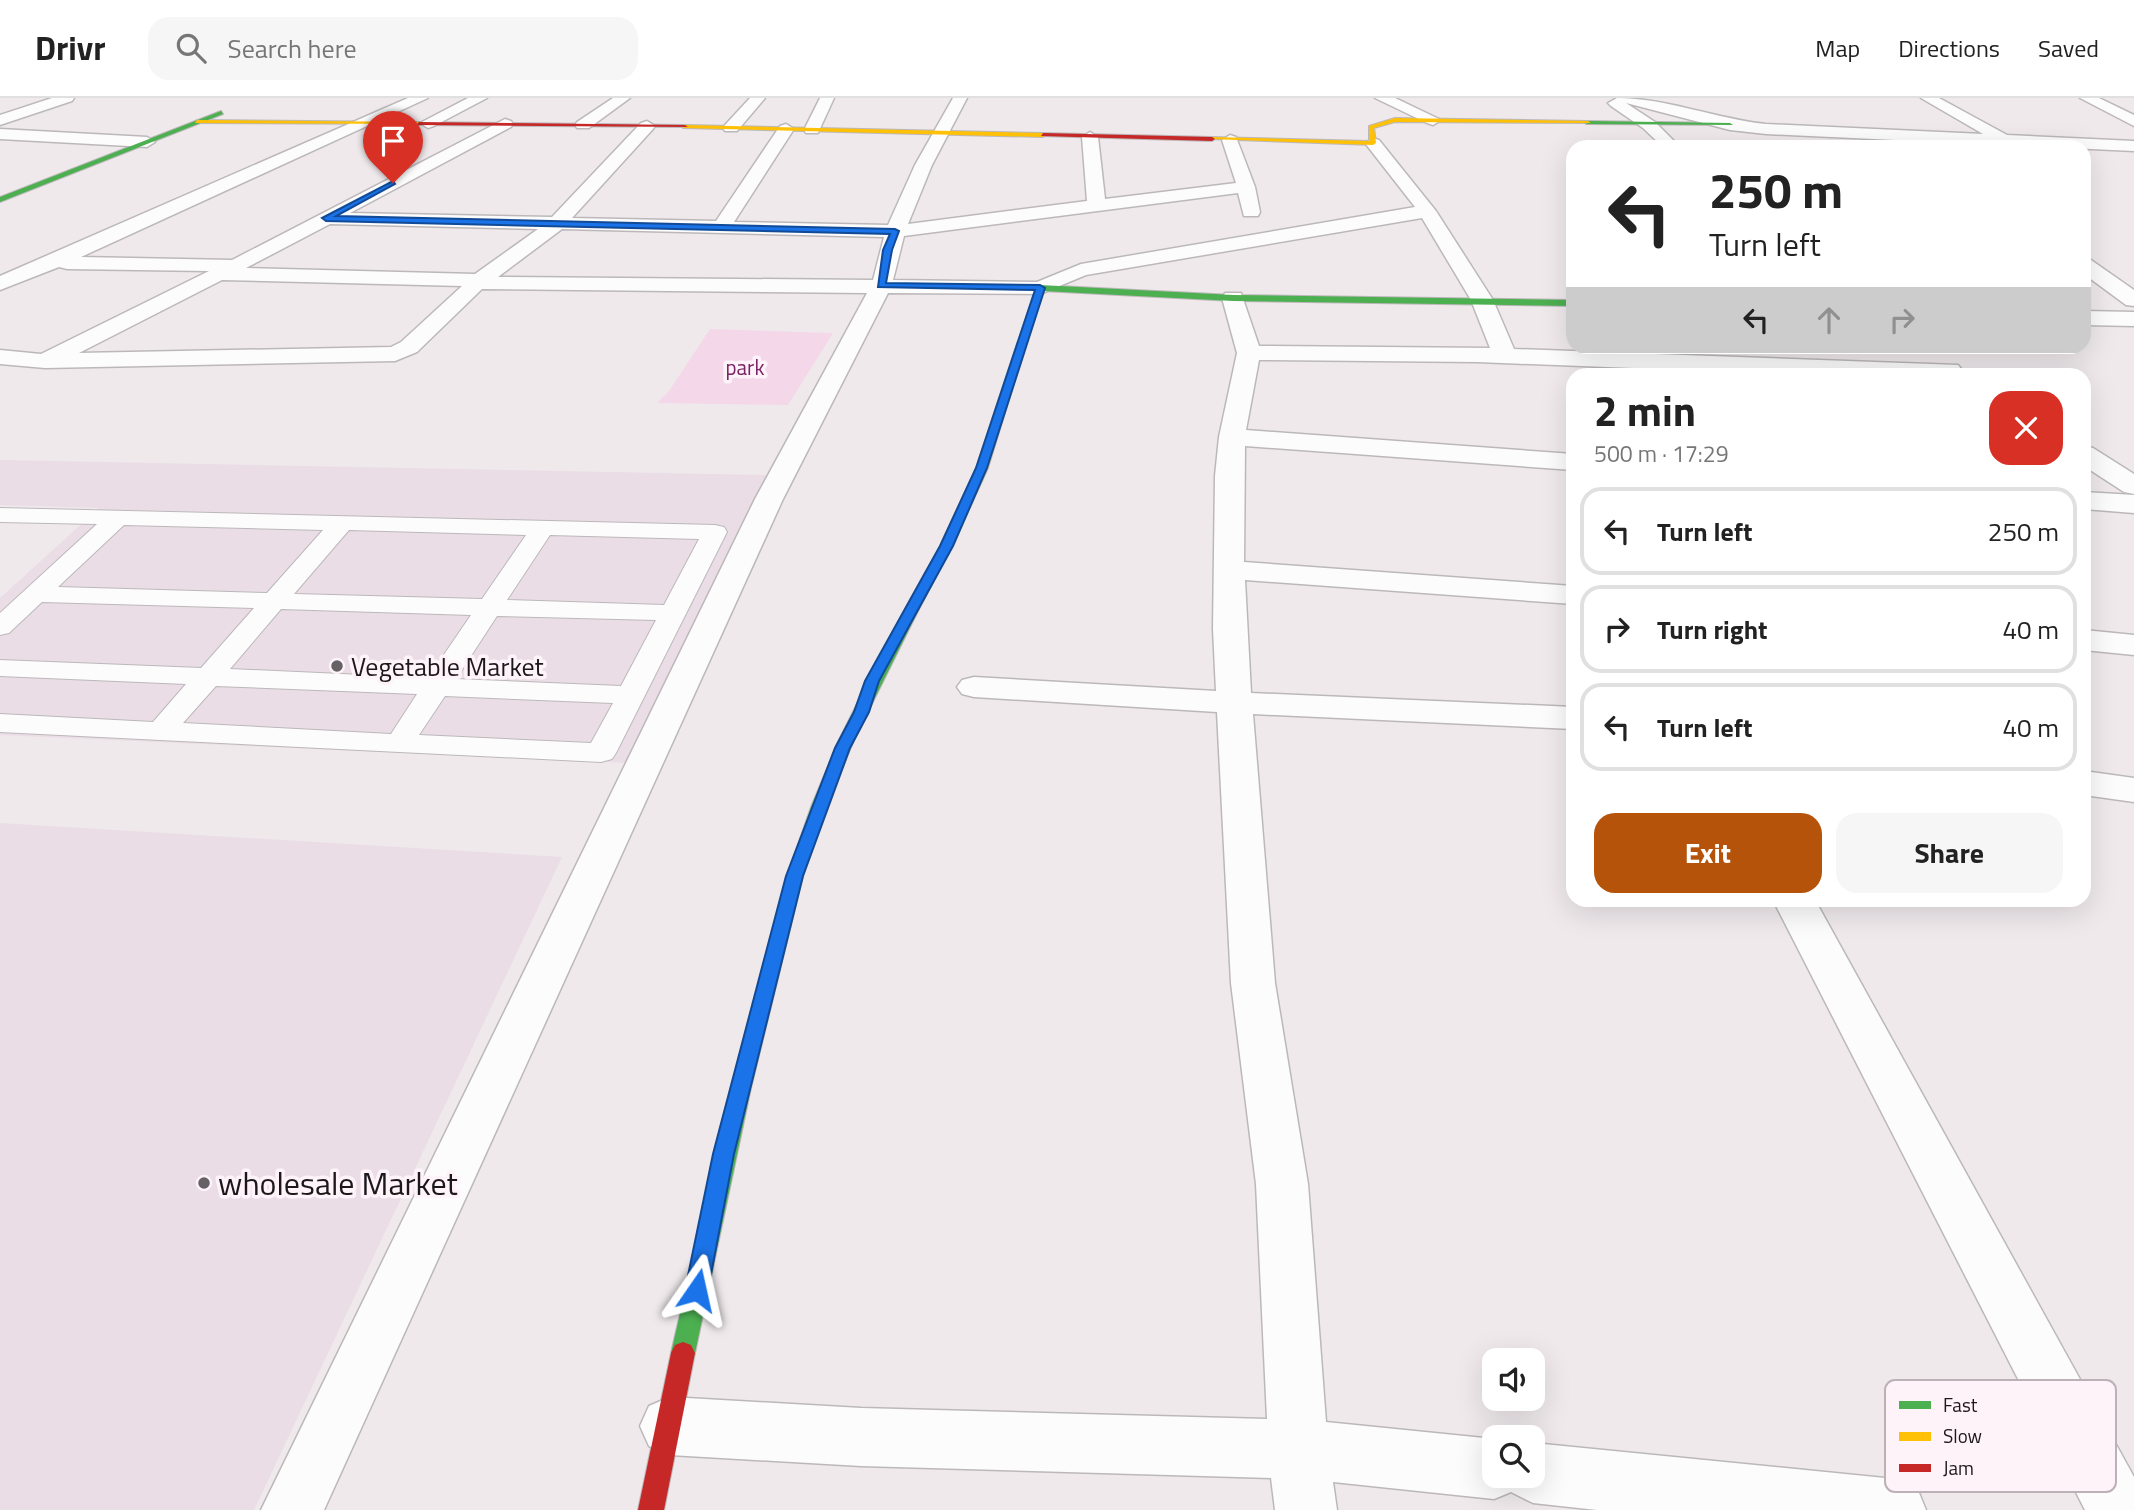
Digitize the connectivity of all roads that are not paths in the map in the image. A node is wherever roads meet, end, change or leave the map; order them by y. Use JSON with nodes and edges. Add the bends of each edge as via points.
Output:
{"nodes":[{"id":1,"x":67,"y":98,"type":"edge"},
{"id":2,"x":421,"y":98,"type":"edge"},
{"id":3,"x":480,"y":98,"type":"edge"},
{"id":4,"x":623,"y":98,"type":"edge"},
{"id":5,"x":758,"y":98,"type":"edge"},
{"id":6,"x":827,"y":98,"type":"edge"},
{"id":7,"x":960,"y":98,"type":"edge"},
{"id":8,"x":1382,"y":98,"type":"edge"},
{"id":9,"x":1609,"y":98,"type":"edge"},
{"id":10,"x":1624,"y":98,"type":"edge"},
{"id":11,"x":1680,"y":98,"type":"edge"},
{"id":12,"x":1928,"y":98,"type":"edge"},
{"id":13,"x":2087,"y":98,"type":"edge"},
{"id":14,"x":234,"y":108,"type":"dead end"},
{"id":15,"x":1691,"y":114,"type":"junction"},
{"id":16,"x":0,"y":120,"type":"edge"},
{"id":17,"x":1433,"y":120,"type":"junction"},
{"id":18,"x":2134,"y":121,"type":"edge"},
{"id":19,"x":197,"y":122,"type":"junction"},
{"id":20,"x":359,"y":123,"type":"junction"},
{"id":21,"x":428,"y":123,"type":"junction"},
{"id":22,"x":505,"y":124,"type":"junction"},
{"id":23,"x":583,"y":125,"type":"junction"},
{"id":24,"x":1648,"y":125,"type":"junction"},
{"id":25,"x":1730,"y":125,"type":"junction"},
{"id":26,"x":647,"y":126,"type":"junction"},
{"id":27,"x":732,"y":128,"type":"junction"},
{"id":28,"x":786,"y":129,"type":"junction"},
{"id":29,"x":812,"y":130,"type":"junction"},
{"id":30,"x":0,"y":134,"type":"edge"},
{"id":31,"x":939,"y":134,"type":"junction"},
{"id":32,"x":1913,"y":136,"type":"junction"},
{"id":33,"x":1090,"y":137,"type":"junction"},
{"id":34,"x":1230,"y":140,"type":"junction"},
{"id":35,"x":1664,"y":140,"type":"edge"},
{"id":36,"x":1918,"y":140,"type":"edge"},
{"id":37,"x":1989,"y":140,"type":"edge"},
{"id":38,"x":2006,"y":140,"type":"edge"},
{"id":39,"x":147,"y":142,"type":"junction"},
{"id":40,"x":1373,"y":143,"type":"junction"},
{"id":41,"x":2091,"y":144,"type":"edge"},
{"id":42,"x":2134,"y":146,"type":"edge"},
{"id":43,"x":1246,"y":187,"type":"junction"},
{"id":44,"x":2,"y":198,"type":"edge"},
{"id":45,"x":1096,"y":205,"type":"junction"},
{"id":46,"x":1427,"y":211,"type":"junction"},
{"id":47,"x":326,"y":218,"type":"junction"},
{"id":48,"x":555,"y":225,"type":"junction"},
{"id":49,"x":720,"y":229,"type":"junction"},
{"id":50,"x":895,"y":231,"type":"junction"},
{"id":51,"x":1256,"y":239,"type":"junction"},
{"id":52,"x":0,"y":262,"type":"edge"},
{"id":53,"x":54,"y":263,"type":"junction"},
{"id":54,"x":227,"y":269,"type":"junction"},
{"id":55,"x":2091,"y":269,"type":"edge"},
{"id":56,"x":478,"y":281,"type":"junction"},
{"id":57,"x":0,"y":284,"type":"edge"},
{"id":58,"x":881,"y":285,"type":"junction"},
{"id":59,"x":1040,"y":288,"type":"junction"},
{"id":60,"x":1233,"y":298,"type":"junction"},
{"id":61,"x":1482,"y":300,"type":"junction"},
{"id":62,"x":2134,"y":300,"type":"edge"},
{"id":63,"x":1566,"y":303,"type":"edge"},
{"id":64,"x":2091,"y":318,"type":"edge"},
{"id":65,"x":2134,"y":319,"type":"edge"},
{"id":66,"x":1249,"y":353,"type":"junction"},
{"id":67,"x":1928,"y":354,"type":"edge"},
{"id":68,"x":1505,"y":356,"type":"junction"},
{"id":69,"x":0,"y":357,"type":"edge"},
{"id":70,"x":45,"y":361,"type":"junction"},
{"id":71,"x":1769,"y":368,"type":"edge"},
{"id":72,"x":1948,"y":368,"type":"edge"},
{"id":73,"x":1232,"y":437,"type":"junction"},
{"id":74,"x":2091,"y":458,"type":"edge"},
{"id":75,"x":1566,"y":461,"type":"edge"},
{"id":76,"x":2134,"y":486,"type":"edge"},
{"id":77,"x":2091,"y":501,"type":"edge"},
{"id":78,"x":2134,"y":504,"type":"edge"},
{"id":79,"x":0,"y":515,"type":"edge"},
{"id":80,"x":120,"y":516,"type":"junction"},
{"id":81,"x":343,"y":522,"type":"junction"},
{"id":82,"x":543,"y":527,"type":"junction"},
{"id":83,"x":1229,"y":570,"type":"junction"},
{"id":84,"x":36,"y":594,"type":"junction"},
{"id":85,"x":1566,"y":594,"type":"edge"},
{"id":86,"x":274,"y":601,"type":"junction"},
{"id":87,"x":490,"y":608,"type":"junction"},
{"id":88,"x":673,"y":613,"type":"junction"},
{"id":89,"x":0,"y":627,"type":"edge"},
{"id":90,"x":2091,"y":641,"type":"edge"},
{"id":91,"x":2134,"y":645,"type":"edge"},
{"id":92,"x":0,"y":668,"type":"edge"},
{"id":93,"x":208,"y":677,"type":"junction"},
{"id":94,"x":437,"y":687,"type":"junction"},
{"id":95,"x":975,"y":687,"type":"dead end"},
{"id":96,"x":631,"y":695,"type":"junction"},
{"id":97,"x":1234,"y":703,"type":"junction"},
{"id":98,"x":1566,"y":718,"type":"edge"},
{"id":99,"x":5,"y":727,"type":"edge"},
{"id":100,"x":161,"y":731,"type":"junction"},
{"id":101,"x":399,"y":743,"type":"junction"},
{"id":102,"x":2091,"y":784,"type":"edge"},
{"id":103,"x":2134,"y":790,"type":"edge"},
{"id":104,"x":1798,"y":907,"type":"edge"},
{"id":105,"x":2049,"y":1380,"type":"edge"},
{"id":106,"x":670,"y":1426,"type":"junction"},
{"id":107,"x":1298,"y":1449,"type":"junction"},
{"id":108,"x":1482,"y":1468,"type":"edge"},
{"id":109,"x":1545,"y":1474,"type":"edge"},
{"id":110,"x":2108,"y":1492,"type":"edge"},
{"id":111,"x":292,"y":1510,"type":"edge"},
{"id":112,"x":651,"y":1510,"type":"edge"},
{"id":113,"x":1306,"y":1510,"type":"edge"},
{"id":114,"x":1895,"y":1510,"type":"edge"},
{"id":115,"x":2118,"y":1510,"type":"edge"}],
"edges":[{"from":1,"to":16,"type":"street"},
{"from":2,"to":20,"type":"street"},
{"from":3,"to":21,"type":"street"},
{"from":4,"to":23,"type":"street"},
{"from":5,"to":27,"type":"street"},
{"from":6,"to":29,"type":"street"},
{"from":7,"to":31,"type":"street"},
{"from":8,"to":17,"type":"street"},
{"from":9,"to":24,"type":"street"},
{"from":10,"to":15,"type":"street"},
{"from":11,"to":15,"type":"street","via":[[1699,110]]},
{"from":12,"to":38,"type":"street"},
{"from":13,"to":18,"type":"street"},
{"from":14,"to":19,"type":"street"},
{"from":15,"to":25,"type":"street"},
{"from":17,"to":24,"type":"street"},
{"from":17,"to":40,"type":"street","via":[[1395,120],[1371,127]]},
{"from":19,"to":20,"type":"street"},
{"from":19,"to":39,"type":"street"},
{"from":20,"to":21,"type":"street"},
{"from":20,"to":53,"type":"street"},
{"from":21,"to":22,"type":"street"},
{"from":22,"to":23,"type":"street"},
{"from":22,"to":47,"type":"street"},
{"from":23,"to":26,"type":"street"},
{"from":24,"to":25,"type":"street"},
{"from":24,"to":35,"type":"street"},
{"from":25,"to":32,"type":"street"},
{"from":26,"to":27,"type":"street"},
{"from":26,"to":48,"type":"street"},
{"from":27,"to":28,"type":"street"},
{"from":28,"to":29,"type":"street"},
{"from":28,"to":49,"type":"street"},
{"from":29,"to":31,"type":"street"},
{"from":30,"to":39,"type":"street"},
{"from":31,"to":33,"type":"street"},
{"from":31,"to":50,"type":"street"},
{"from":32,"to":36,"type":"street"},
{"from":32,"to":37,"type":"street"},
{"from":33,"to":34,"type":"street"},
{"from":33,"to":45,"type":"street"},
{"from":34,"to":40,"type":"street"},
{"from":34,"to":43,"type":"street"},
{"from":39,"to":44,"type":"street"},
{"from":40,"to":46,"type":"street"},
{"from":41,"to":42,"type":"street"},
{"from":43,"to":45,"type":"street"},
{"from":43,"to":51,"type":"street"},
{"from":45,"to":50,"type":"street"},
{"from":46,"to":51,"type":"street"},
{"from":46,"to":61,"type":"street"},
{"from":47,"to":48,"type":"street"},
{"from":47,"to":54,"type":"street"},
{"from":48,"to":49,"type":"street"},
{"from":48,"to":56,"type":"street"},
{"from":49,"to":50,"type":"street"},
{"from":50,"to":58,"type":"street"},
{"from":51,"to":59,"type":"street","via":[[1081,270]]},
{"from":52,"to":53,"type":"street"},
{"from":53,"to":54,"type":"street"},
{"from":53,"to":57,"type":"street"},
{"from":54,"to":56,"type":"street"},
{"from":54,"to":70,"type":"street"},
{"from":55,"to":62,"type":"street"},
{"from":56,"to":58,"type":"street"},
{"from":56,"to":70,"type":"street","via":[[409,347],[395,354]]},
{"from":58,"to":59,"type":"street"},
{"from":58,"to":111,"type":"street","via":[[769,499]]},
{"from":59,"to":60,"type":"street"},
{"from":59,"to":106,"type":"street","via":[[982,468],[946,546],[872,681],[795,876],[724,1154]]},
{"from":60,"to":61,"type":"street"},
{"from":60,"to":66,"type":"street"},
{"from":61,"to":63,"type":"street"},
{"from":61,"to":68,"type":"street"},
{"from":64,"to":65,"type":"street"},
{"from":66,"to":68,"type":"street"},
{"from":66,"to":73,"type":"street"},
{"from":67,"to":72,"type":"street"},
{"from":68,"to":71,"type":"street"},
{"from":69,"to":70,"type":"street"},
{"from":73,"to":75,"type":"street"},
{"from":73,"to":83,"type":"street"},
{"from":74,"to":76,"type":"street"},
{"from":77,"to":78,"type":"street"},
{"from":79,"to":80,"type":"lane"},
{"from":80,"to":81,"type":"lane"},
{"from":80,"to":84,"type":"lane"},
{"from":81,"to":82,"type":"lane"},
{"from":81,"to":86,"type":"lane"},
{"from":82,"to":87,"type":"lane"},
{"from":82,"to":88,"type":"lane","via":[[715,532]]},
{"from":83,"to":85,"type":"street"},
{"from":83,"to":97,"type":"street"},
{"from":84,"to":86,"type":"lane"},
{"from":84,"to":89,"type":"lane"},
{"from":86,"to":87,"type":"lane"},
{"from":86,"to":93,"type":"lane"},
{"from":87,"to":88,"type":"lane"},
{"from":87,"to":94,"type":"lane"},
{"from":88,"to":96,"type":"lane"},
{"from":90,"to":91,"type":"street"},
{"from":92,"to":93,"type":"lane"},
{"from":93,"to":94,"type":"lane"},
{"from":93,"to":100,"type":"lane"},
{"from":94,"to":96,"type":"lane"},
{"from":94,"to":101,"type":"lane"},
{"from":95,"to":97,"type":"street"},
{"from":96,"to":101,"type":"lane","via":[[601,753]]},
{"from":97,"to":98,"type":"street"},
{"from":97,"to":107,"type":"street","via":[[1253,983],[1282,1184]]},
{"from":99,"to":100,"type":"lane"},
{"from":100,"to":101,"type":"lane"},
{"from":102,"to":103,"type":"street"},
{"from":104,"to":105,"type":"street"},
{"from":106,"to":107,"type":"street","via":[[861,1437]]},
{"from":106,"to":112,"type":"street"},
{"from":107,"to":108,"type":"street"},
{"from":107,"to":113,"type":"street"},
{"from":109,"to":114,"type":"street"},
{"from":110,"to":115,"type":"street"}]}
